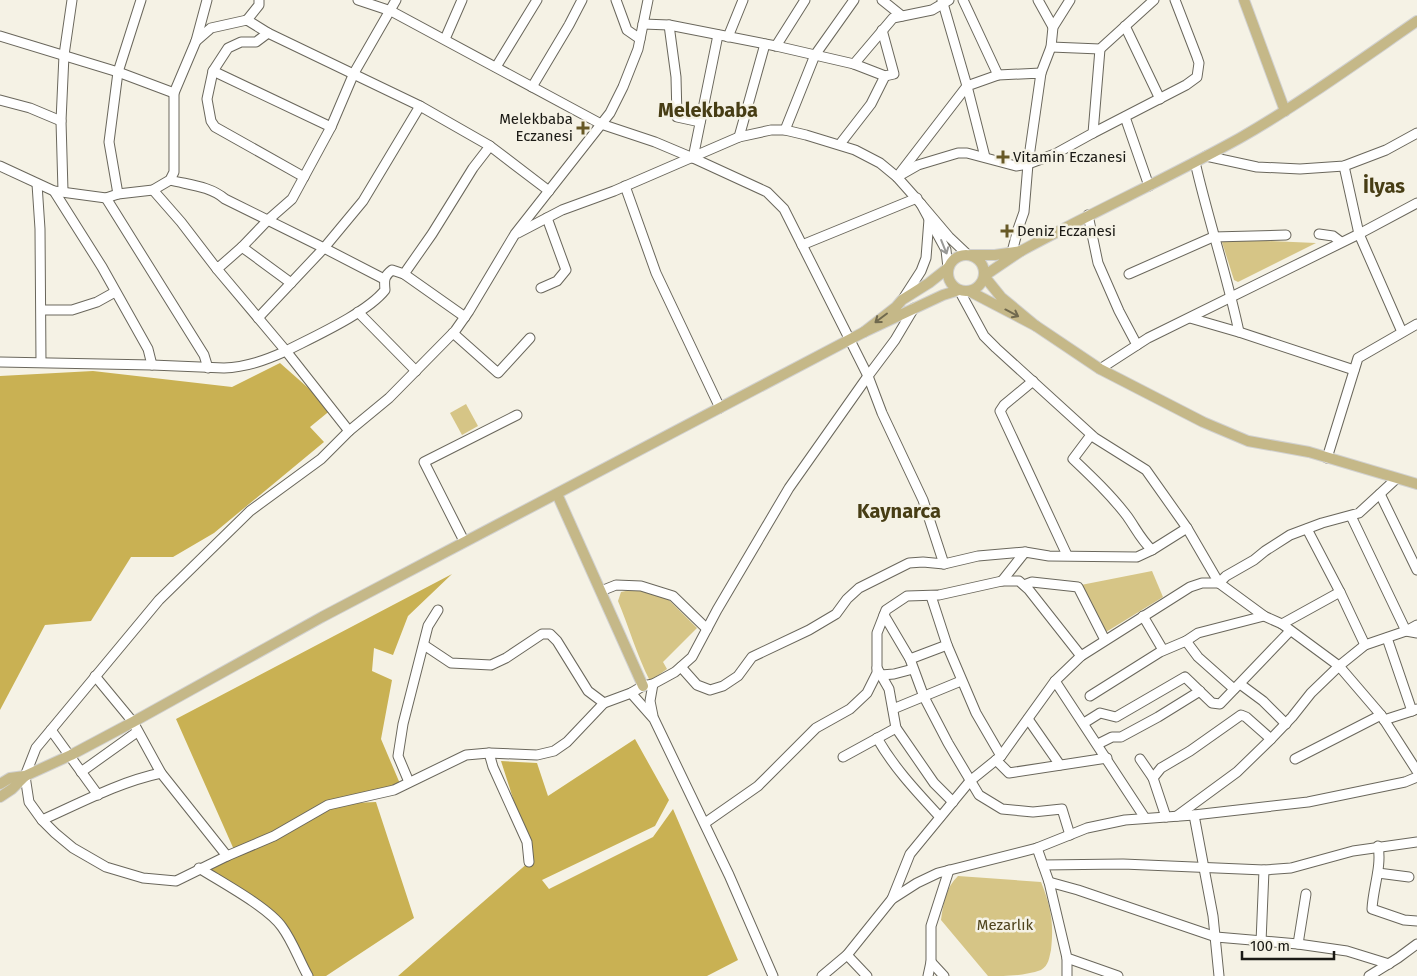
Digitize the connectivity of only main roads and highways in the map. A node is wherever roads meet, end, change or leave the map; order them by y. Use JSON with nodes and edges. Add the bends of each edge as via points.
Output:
{"nodes":[{"id":1,"x":1244,"y":0,"type":"edge"},
{"id":2,"x":1417,"y":21,"type":"edge"},
{"id":3,"x":1417,"y":29,"type":"edge"},
{"id":4,"x":1285,"y":112,"type":"junction"},
{"id":5,"x":1017,"y":251,"type":"junction"},
{"id":6,"x":970,"y":255,"type":"junction"},
{"id":7,"x":948,"y":268,"type":"junction"},
{"id":8,"x":984,"y":276,"type":"junction"},
{"id":9,"x":964,"y":290,"type":"junction"},
{"id":10,"x":1036,"y":326,"type":"junction"},
{"id":11,"x":864,"y":332,"type":"junction"},
{"id":12,"x":1417,"y":484,"type":"edge"},
{"id":13,"x":557,"y":494,"type":"junction"},
{"id":14,"x":648,"y":685,"type":"road end"},
{"id":15,"x":25,"y":776,"type":"junction"},
{"id":16,"x":0,"y":784,"type":"edge"},
{"id":17,"x":0,"y":797,"type":"edge"}],
"edges":[{"from":1,"to":4,"type":"main road"},
{"from":2,"to":4,"type":"main road"},
{"from":3,"to":4,"type":"main road","via":[[1298,109]]},
{"from":4,"to":5,"type":"main road","via":[[1149,186]]},
{"from":5,"to":6,"type":"main road"},
{"from":5,"to":8,"type":"main road"},
{"from":6,"to":7,"type":"main road","via":[[958,257]]},
{"from":6,"to":8,"type":"main road","via":[[980,261]]},
{"from":7,"to":9,"type":"main road","via":[[949,279]]},
{"from":7,"to":11,"type":"main road","one_way":true},
{"from":8,"to":9,"type":"main road","via":[[978,287]]},
{"from":8,"to":10,"type":"main road","via":[[1001,297]]},
{"from":9,"to":10,"type":"main road","one_way":true},
{"from":9,"to":11,"type":"main road","via":[[943,295]]},
{"from":10,"to":12,"type":"main road","via":[[1100,369],[1203,422],[1248,441],[1309,452]]},
{"from":11,"to":13,"type":"main road"},
{"from":13,"to":14,"type":"main road"},
{"from":13,"to":15,"type":"main road","via":[[322,616],[135,727]]},
{"from":15,"to":16,"type":"main road","via":[[10,778]]},
{"from":15,"to":17,"type":"main road"}]}
